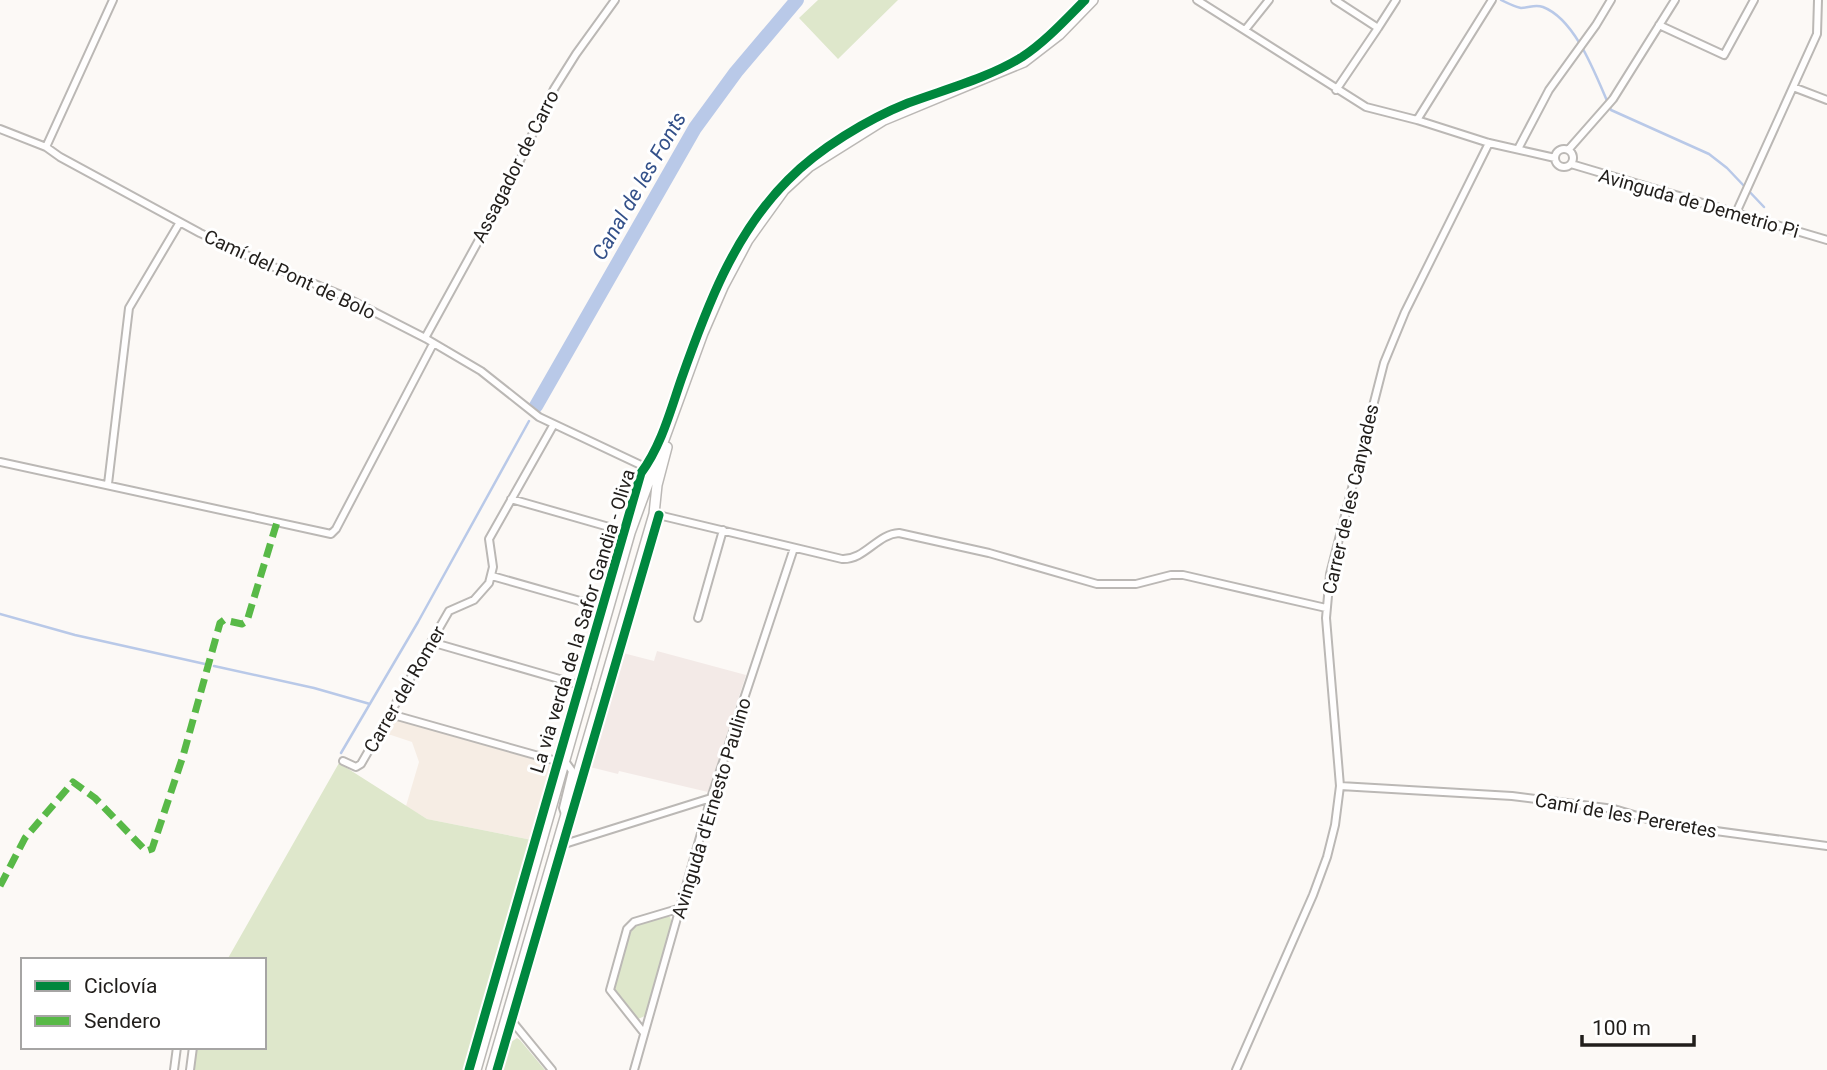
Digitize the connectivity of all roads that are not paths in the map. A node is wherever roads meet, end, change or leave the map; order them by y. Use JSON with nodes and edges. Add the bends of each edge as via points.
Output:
{"nodes":[{"id":1,"x":113,"y":0,"type":"edge"},
{"id":2,"x":615,"y":0,"type":"edge"},
{"id":3,"x":1093,"y":0,"type":"edge"},
{"id":4,"x":1197,"y":0,"type":"edge"},
{"id":5,"x":1269,"y":0,"type":"edge"},
{"id":6,"x":1335,"y":0,"type":"edge"},
{"id":7,"x":1396,"y":0,"type":"edge"},
{"id":8,"x":1492,"y":0,"type":"edge"},
{"id":9,"x":1611,"y":0,"type":"edge"},
{"id":10,"x":1675,"y":0,"type":"edge"},
{"id":11,"x":1754,"y":0,"type":"edge"},
{"id":12,"x":1818,"y":0,"type":"edge"},
{"id":13,"x":1659,"y":25,"type":"junction"},
{"id":14,"x":1378,"y":28,"type":"junction"},
{"id":15,"x":1245,"y":30,"type":"junction"},
{"id":16,"x":1793,"y":87,"type":"junction"},
{"id":17,"x":1336,"y":90,"type":"junction"},
{"id":18,"x":1827,"y":100,"type":"edge"},
{"id":19,"x":1417,"y":120,"type":"junction"},
{"id":20,"x":0,"y":129,"type":"edge"},
{"id":21,"x":1489,"y":143,"type":"junction"},
{"id":22,"x":46,"y":147,"type":"junction"},
{"id":23,"x":1518,"y":149,"type":"junction"},
{"id":24,"x":1569,"y":149,"type":"junction"},
{"id":25,"x":1555,"y":158,"type":"junction"},
{"id":26,"x":1571,"y":164,"type":"junction"},
{"id":27,"x":1736,"y":213,"type":"junction"},
{"id":28,"x":180,"y":222,"type":"junction"},
{"id":29,"x":1827,"y":240,"type":"edge"},
{"id":30,"x":425,"y":338,"type":"junction"},
{"id":31,"x":433,"y":344,"type":"junction"},
{"id":32,"x":677,"y":405,"type":"junction"},
{"id":33,"x":554,"y":424,"type":"junction"},
{"id":34,"x":0,"y":462,"type":"edge"},
{"id":35,"x":652,"y":472,"type":"junction"},
{"id":36,"x":108,"y":485,"type":"junction"},
{"id":37,"x":511,"y":499,"type":"junction"},
{"id":38,"x":641,"y":502,"type":"junction"},
{"id":39,"x":654,"y":509,"type":"junction"},
{"id":40,"x":638,"y":512,"type":"junction"},
{"id":41,"x":723,"y":530,"type":"junction"},
{"id":42,"x":630,"y":533,"type":"junction"},
{"id":43,"x":794,"y":548,"type":"junction"},
{"id":44,"x":492,"y":576,"type":"junction"},
{"id":45,"x":1326,"y":608,"type":"junction"},
{"id":46,"x":608,"y":609,"type":"junction"},
{"id":47,"x":698,"y":618,"type":"dead end"},
{"id":48,"x":431,"y":642,"type":"junction"},
{"id":49,"x":587,"y":687,"type":"junction"},
{"id":50,"x":390,"y":714,"type":"junction"},
{"id":51,"x":343,"y":761,"type":"dead end"},
{"id":52,"x":564,"y":764,"type":"junction"},
{"id":53,"x":1340,"y":786,"type":"junction"},
{"id":54,"x":711,"y":798,"type":"junction"},
{"id":55,"x":565,"y":814,"type":"junction"},
{"id":56,"x":1827,"y":846,"type":"edge"},
{"id":57,"x":555,"y":847,"type":"junction"},
{"id":58,"x":681,"y":908,"type":"junction"},
{"id":59,"x":507,"y":1015,"type":"junction"},
{"id":60,"x":644,"y":1033,"type":"junction"},
{"id":61,"x":177,"y":1049,"type":"edge"},
{"id":62,"x":193,"y":1049,"type":"edge"},
{"id":63,"x":174,"y":1070,"type":"edge"},
{"id":64,"x":190,"y":1070,"type":"edge"},
{"id":65,"x":475,"y":1070,"type":"edge"},
{"id":66,"x":491,"y":1070,"type":"edge"},
{"id":67,"x":552,"y":1070,"type":"edge"},
{"id":68,"x":634,"y":1070,"type":"edge"},
{"id":69,"x":1236,"y":1070,"type":"edge"}],
"edges":[{"from":1,"to":22,"type":"street"},
{"from":2,"to":30,"type":"street","name":"Assagador de Carro","via":[[554,89],[502,198]]},
{"from":3,"to":32,"type":"street","via":[[1024,62],[884,120],[797,177],[764,216],[735,263]]},
{"from":4,"to":15,"type":"street"},
{"from":5,"to":15,"type":"street"},
{"from":6,"to":14,"type":"street"},
{"from":7,"to":14,"type":"street"},
{"from":8,"to":19,"type":"street"},
{"from":9,"to":23,"type":"street","via":[[1543,99]]},
{"from":10,"to":13,"type":"street"},
{"from":11,"to":13,"type":"street","via":[[1724,55]]},
{"from":12,"to":16,"type":"street","via":[[1817,34]]},
{"from":13,"to":24,"type":"street","via":[[1609,105]]},
{"from":14,"to":17,"type":"street"},
{"from":15,"to":17,"type":"street"},
{"from":16,"to":18,"type":"street"},
{"from":16,"to":27,"type":"street"},
{"from":17,"to":19,"type":"street","via":[[1376,111]]},
{"from":19,"to":21,"type":"street"},
{"from":20,"to":22,"type":"street","name":"Camí del Pont de Bolo"},
{"from":21,"to":23,"type":"street"},
{"from":21,"to":45,"type":"street","name":"Carrer de les Canyades","via":[[1384,363],[1335,550]]},
{"from":22,"to":28,"type":"street","name":"Camí del Pont de Bolo"},
{"from":23,"to":25,"type":"street"},
{"from":24,"to":25,"type":"street","via":[[1559,150]]},
{"from":24,"to":26,"type":"street"},
{"from":25,"to":26,"type":"street","via":[[1562,166]]},
{"from":26,"to":27,"type":"street","name":"Avinguda de Demetrio Pi"},
{"from":27,"to":29,"type":"street","name":"Avinguda de Demetrio Pi"},
{"from":28,"to":30,"type":"street","name":"Camí del Pont de Bolo"},
{"from":28,"to":36,"type":"street","via":[[129,308]]},
{"from":30,"to":31,"type":"street","name":"Camí del Pont de Bolo"},
{"from":31,"to":33,"type":"street","name":"Camí del Pont de Bolo","via":[[481,371],[528,410]]},
{"from":31,"to":36,"type":"street","via":[[334,533]]},
{"from":32,"to":35,"type":"street"},
{"from":32,"to":39,"type":"street"},
{"from":33,"to":35,"type":"street","name":"Camí del Pont de Bolo"},
{"from":33,"to":37,"type":"street"},
{"from":34,"to":36,"type":"street"},
{"from":35,"to":38,"type":"street"},
{"from":35,"to":39,"type":"street","via":[[656,478]]},
{"from":37,"to":42,"type":"street"},
{"from":37,"to":44,"type":"street","via":[[488,542]]},
{"from":38,"to":39,"type":"street"},
{"from":38,"to":40,"type":"street"},
{"from":39,"to":40,"type":"street"},
{"from":39,"to":41,"type":"street"},
{"from":39,"to":55,"type":"street"},
{"from":40,"to":42,"type":"street"},
{"from":41,"to":43,"type":"street"},
{"from":41,"to":47,"type":"street"},
{"from":42,"to":46,"type":"street"},
{"from":43,"to":45,"type":"street","via":[[850,559],[899,533],[1097,584],[1136,584],[1184,575]]},
{"from":43,"to":54,"type":"street","name":"Avinguda d'Ernesto Paulino"},
{"from":44,"to":46,"type":"street"},
{"from":44,"to":48,"type":"street","name":"Carrer del Romer","via":[[478,597],[449,611]]},
{"from":45,"to":53,"type":"street","name":"Carrer de les Canyades"},
{"from":46,"to":49,"type":"street"},
{"from":48,"to":49,"type":"street"},
{"from":48,"to":50,"type":"street","name":"Carrer del Romer"},
{"from":49,"to":52,"type":"street"},
{"from":50,"to":51,"type":"street","name":"Carrer del Romer","via":[[361,764],[356,767]]},
{"from":50,"to":52,"type":"street"},
{"from":52,"to":55,"type":"street","via":[[572,771]]},
{"from":52,"to":65,"type":"street"},
{"from":53,"to":56,"type":"street","name":"Camí de les Pereretes","via":[[1513,796],[1621,811],[1664,824]]},
{"from":53,"to":69,"type":"street","name":"Carrer de les Canyades","via":[[1327,856],[1313,895]]},
{"from":54,"to":57,"type":"street"},
{"from":54,"to":58,"type":"street","name":"Avinguda d'Ernesto Paulino"},
{"from":55,"to":57,"type":"street"},
{"from":57,"to":59,"type":"street"},
{"from":58,"to":60,"type":"street","name":"Avinguda d'Ernesto Paulino"},
{"from":58,"to":60,"type":"street","via":[[634,922],[627,929],[610,990]]},
{"from":59,"to":66,"type":"street"},
{"from":59,"to":67,"type":"street"},
{"from":60,"to":68,"type":"street","name":"Avinguda d'Ernesto Paulino"},
{"from":61,"to":63,"type":"street"},
{"from":62,"to":64,"type":"street"}]}
